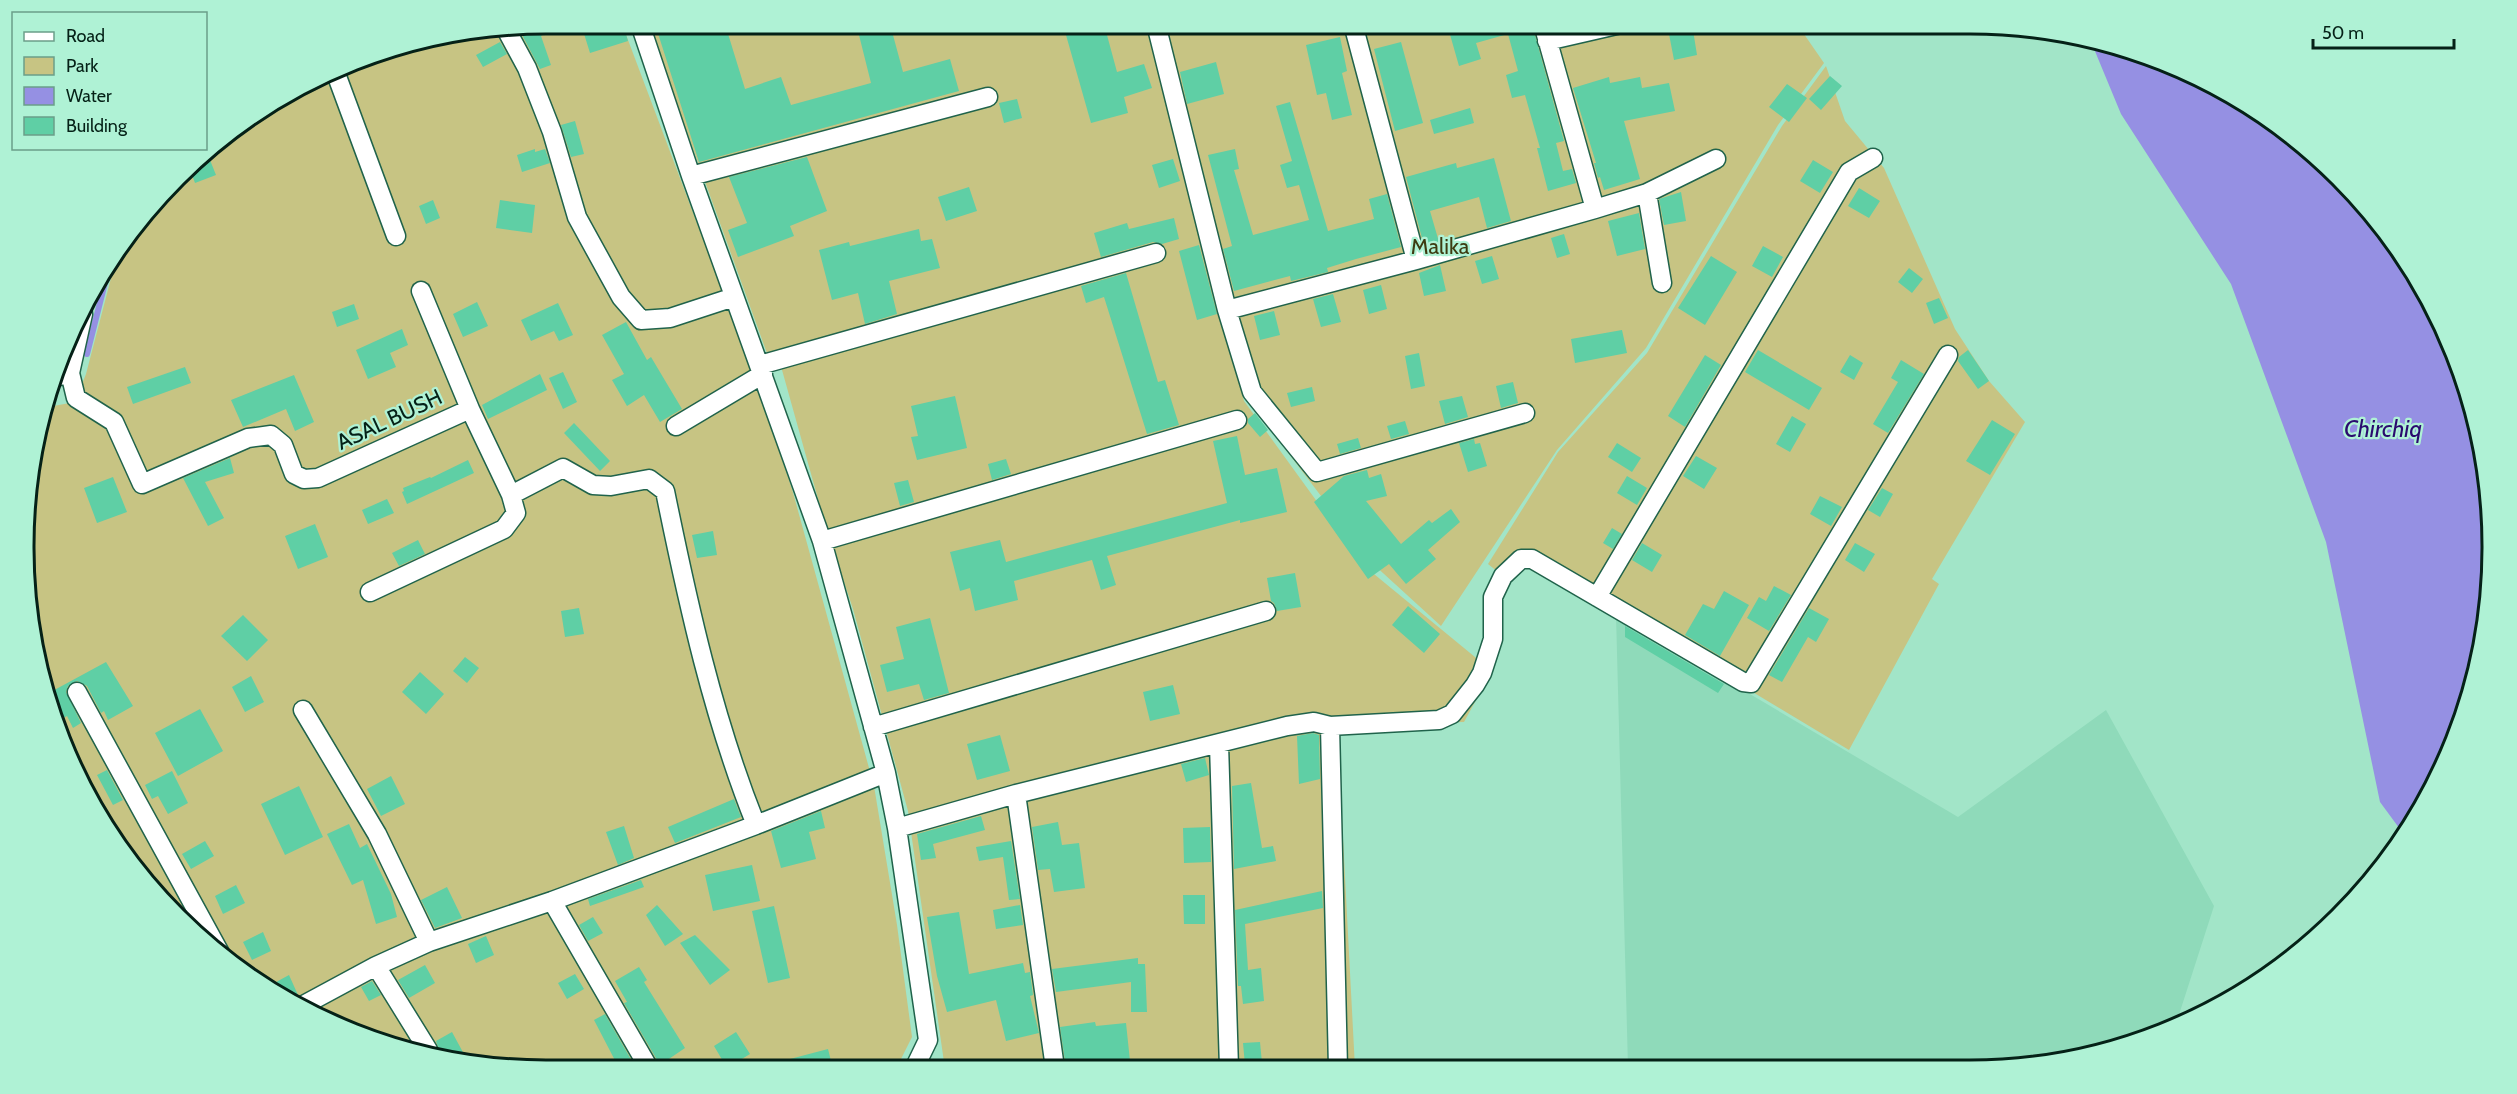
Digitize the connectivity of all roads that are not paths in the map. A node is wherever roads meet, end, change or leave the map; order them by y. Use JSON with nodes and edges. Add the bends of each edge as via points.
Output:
{"nodes":[{"id":1,"x":643,"y":34,"type":"edge"},
{"id":2,"x":1158,"y":34,"type":"edge"},
{"id":3,"x":1356,"y":34,"type":"edge"},
{"id":4,"x":1546,"y":34,"type":"edge"},
{"id":5,"x":510,"y":36,"type":"edge"},
{"id":6,"x":338,"y":79,"type":"edge"},
{"id":7,"x":988,"y":97,"type":"dead end"},
{"id":8,"x":1872,"y":158,"type":"dead end"},
{"id":9,"x":1716,"y":159,"type":"dead end"},
{"id":10,"x":691,"y":176,"type":"junction"},
{"id":11,"x":1647,"y":193,"type":"junction"},
{"id":12,"x":1595,"y":209,"type":"junction"},
{"id":13,"x":396,"y":236,"type":"dead end"},
{"id":14,"x":1156,"y":253,"type":"dead end"},
{"id":15,"x":1416,"y":260,"type":"junction"},
{"id":16,"x":1662,"y":283,"type":"dead end"},
{"id":17,"x":421,"y":291,"type":"dead end"},
{"id":18,"x":734,"y":297,"type":"junction"},
{"id":19,"x":1227,"y":310,"type":"junction"},
{"id":20,"x":1948,"y":355,"type":"dead end"},
{"id":21,"x":761,"y":369,"type":"junction"},
{"id":22,"x":65,"y":374,"type":"edge"},
{"id":23,"x":470,"y":409,"type":"junction"},
{"id":24,"x":1525,"y":413,"type":"dead end"},
{"id":25,"x":1237,"y":420,"type":"dead end"},
{"id":26,"x":676,"y":426,"type":"dead end"},
{"id":27,"x":511,"y":495,"type":"junction"},
{"id":28,"x":822,"y":541,"type":"junction"},
{"id":29,"x":370,"y":592,"type":"dead end"},
{"id":30,"x":1597,"y":597,"type":"junction"},
{"id":31,"x":1266,"y":611,"type":"dead end"},
{"id":32,"x":76,"y":692,"type":"dead end"},
{"id":33,"x":303,"y":710,"type":"dead end"},
{"id":34,"x":1330,"y":726,"type":"junction"},
{"id":35,"x":873,"y":727,"type":"junction"},
{"id":36,"x":1219,"y":744,"type":"junction"},
{"id":37,"x":886,"y":773,"type":"junction"},
{"id":38,"x":1016,"y":794,"type":"junction"},
{"id":39,"x":756,"y":825,"type":"junction"},
{"id":40,"x":897,"y":828,"type":"junction"},
{"id":41,"x":552,"y":901,"type":"junction"},
{"id":42,"x":208,"y":931,"type":"edge"},
{"id":43,"x":429,"y":942,"type":"junction"},
{"id":44,"x":376,"y":966,"type":"junction"},
{"id":45,"x":310,"y":1002,"type":"edge"},
{"id":46,"x":425,"y":1045,"type":"edge"},
{"id":47,"x":644,"y":1060,"type":"edge"},
{"id":48,"x":918,"y":1060,"type":"edge"},
{"id":49,"x":1054,"y":1060,"type":"edge"},
{"id":50,"x":1228,"y":1060,"type":"edge"},
{"id":51,"x":1338,"y":1060,"type":"edge"}],
"edges":[{"from":1,"to":10,"type":"street"},
{"from":2,"to":19,"type":"street"},
{"from":3,"to":15,"type":"street"},
{"from":4,"to":12,"type":"street"},
{"from":5,"to":18,"type":"street","via":[[552,132],[577,217],[621,297],[641,320],[670,318]]},
{"from":6,"to":13,"type":"street"},
{"from":7,"to":10,"type":"street"},
{"from":8,"to":30,"type":"street","via":[[1849,172]]},
{"from":9,"to":11,"type":"street"},
{"from":10,"to":18,"type":"street"},
{"from":11,"to":12,"type":"street"},
{"from":11,"to":16,"type":"street"},
{"from":12,"to":15,"type":"street"},
{"from":14,"to":21,"type":"street"},
{"from":15,"to":19,"type":"street"},
{"from":17,"to":23,"type":"street"},
{"from":18,"to":21,"type":"street"},
{"from":19,"to":24,"type":"street","via":[[1252,392],[1317,472]]},
{"from":20,"to":30,"type":"street","via":[[1751,683],[1743,682]]},
{"from":21,"to":26,"type":"street"},
{"from":21,"to":28,"type":"street"},
{"from":22,"to":23,"type":"street","name":"ASAL BUSH","via":[[76,398],[114,422],[142,484],[248,438],[271,435],[283,445],[294,474],[304,479],[318,478]]},
{"from":23,"to":27,"type":"street","name":"ASAL BUSH"},
{"from":25,"to":28,"type":"street"},
{"from":27,"to":29,"type":"street","via":[[516,513],[504,530]]},
{"from":27,"to":39,"type":"street","via":[[563,468],[593,484],[610,486],[649,479],[665,491],[692,621]]},
{"from":28,"to":35,"type":"street"},
{"from":30,"to":34,"type":"street","via":[[1532,559],[1521,559],[1503,576],[1493,597],[1493,639],[1475,685],[1452,714],[1439,720]]},
{"from":31,"to":35,"type":"street"},
{"from":32,"to":42,"type":"street"},
{"from":33,"to":43,"type":"street","via":[[376,834]]},
{"from":34,"to":36,"type":"street","via":[[1305,723]]},
{"from":34,"to":51,"type":"street"},
{"from":35,"to":37,"type":"street"},
{"from":36,"to":38,"type":"street"},
{"from":36,"to":50,"type":"street"},
{"from":37,"to":39,"type":"street"},
{"from":37,"to":40,"type":"street"},
{"from":38,"to":40,"type":"street"},
{"from":38,"to":49,"type":"street"},
{"from":39,"to":41,"type":"street"},
{"from":40,"to":48,"type":"street","via":[[928,1040]]},
{"from":41,"to":43,"type":"street"},
{"from":41,"to":47,"type":"street"},
{"from":43,"to":44,"type":"street"},
{"from":44,"to":45,"type":"street"},
{"from":44,"to":46,"type":"street"}]}
